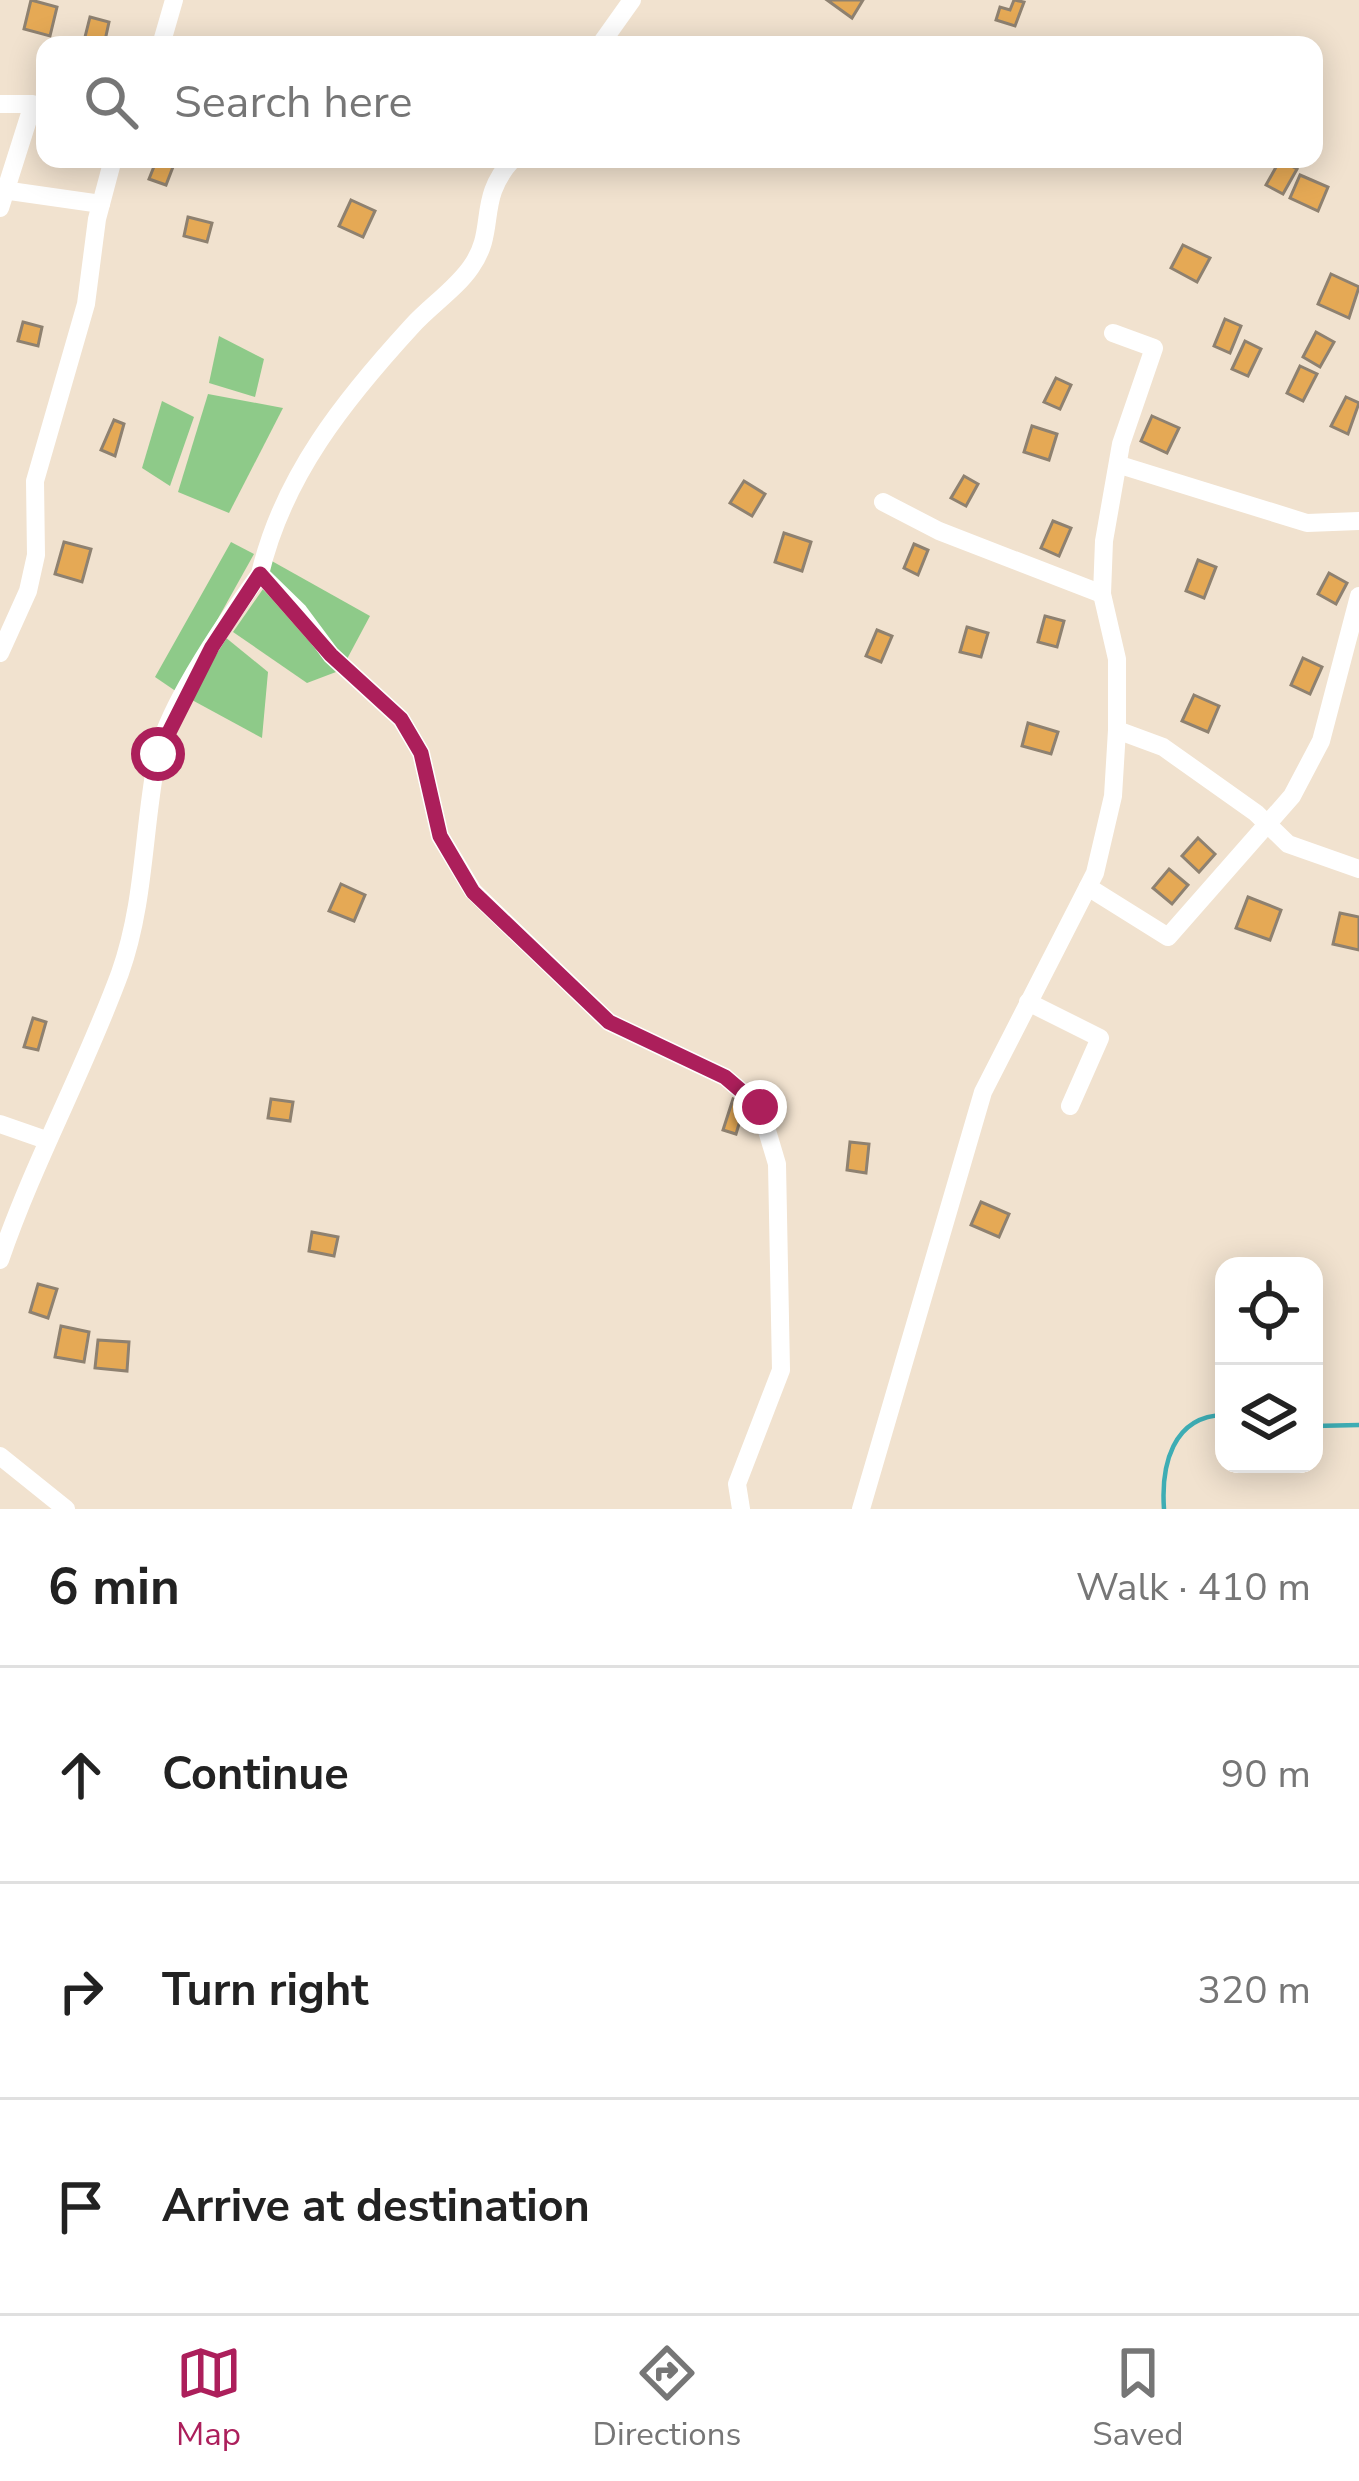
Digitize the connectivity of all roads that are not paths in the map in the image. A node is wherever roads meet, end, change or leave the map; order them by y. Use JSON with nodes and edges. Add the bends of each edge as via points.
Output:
{"nodes":[{"id":1,"x":174,"y":0,"type":"edge"},
{"id":2,"x":632,"y":0,"type":"edge"},
{"id":3,"x":164,"y":36,"type":"edge"},
{"id":4,"x":606,"y":36,"type":"edge"},
{"id":5,"x":0,"y":104,"type":"edge"},
{"id":6,"x":111,"y":168,"type":"edge"},
{"id":7,"x":505,"y":168,"type":"edge"},
{"id":8,"x":2,"y":199,"type":"edge"},
{"id":9,"x":101,"y":205,"type":"junction"},
{"id":10,"x":1114,"y":333,"type":"dead end"},
{"id":11,"x":1120,"y":465,"type":"junction"},
{"id":12,"x":883,"y":502,"type":"dead end"},
{"id":13,"x":1359,"y":521,"type":"edge"},
{"id":14,"x":260,"y":574,"type":"junction"},
{"id":15,"x":1102,"y":594,"type":"junction"},
{"id":16,"x":1359,"y":596,"type":"edge"},
{"id":17,"x":1352,"y":641,"type":"edge"},
{"id":18,"x":0,"y":652,"type":"edge"},
{"id":19,"x":1117,"y":730,"type":"junction"},
{"id":20,"x":1267,"y":823,"type":"junction"},
{"id":21,"x":1359,"y":869,"type":"edge"},
{"id":22,"x":1088,"y":887,"type":"junction"},
{"id":23,"x":1028,"y":1002,"type":"junction"},
{"id":24,"x":1070,"y":1106,"type":"dead end"},
{"id":25,"x":0,"y":1124,"type":"edge"},
{"id":26,"x":46,"y":1140,"type":"junction"},
{"id":27,"x":0,"y":1260,"type":"edge"},
{"id":28,"x":0,"y":1456,"type":"edge"},
{"id":29,"x":66,"y":1509,"type":"edge"},
{"id":30,"x":741,"y":1509,"type":"edge"},
{"id":31,"x":861,"y":1509,"type":"edge"}],
"edges":[{"from":1,"to":3,"type":"street"},
{"from":2,"to":4,"type":"street"},
{"from":5,"to":8,"type":"street","via":[[33,104]]},
{"from":6,"to":9,"type":"street"},
{"from":7,"to":14,"type":"street","via":[[487,193],[486,232],[471,267],[368,374],[321,436],[278,510]]},
{"from":8,"to":9,"type":"street"},
{"from":9,"to":18,"type":"street","via":[[86,304],[35,482],[28,591]]},
{"from":10,"to":11,"type":"street","via":[[1154,348]]},
{"from":11,"to":13,"type":"street","via":[[1307,523]]},
{"from":11,"to":15,"type":"street"},
{"from":12,"to":15,"type":"street"},
{"from":14,"to":26,"type":"street","via":[[158,754],[120,971]]},
{"from":14,"to":30,"type":"street","via":[[401,719],[421,753],[440,836],[473,892],[609,1022],[725,1077],[760,1107],[777,1164],[781,1370],[737,1484]]},
{"from":15,"to":19,"type":"street","via":[[1118,659]]},
{"from":16,"to":17,"type":"street"},
{"from":17,"to":20,"type":"street","via":[[1321,740],[1292,796]]},
{"from":19,"to":20,"type":"street","via":[[1162,747]]},
{"from":19,"to":22,"type":"street","via":[[1113,796]]},
{"from":20,"to":21,"type":"street","via":[[1288,844]]},
{"from":20,"to":22,"type":"street","via":[[1168,937]]},
{"from":22,"to":23,"type":"street"},
{"from":23,"to":24,"type":"street","via":[[1100,1038]]},
{"from":23,"to":31,"type":"street","via":[[961,1156]]},
{"from":25,"to":26,"type":"street"},
{"from":26,"to":27,"type":"street"},
{"from":28,"to":29,"type":"street"}]}
